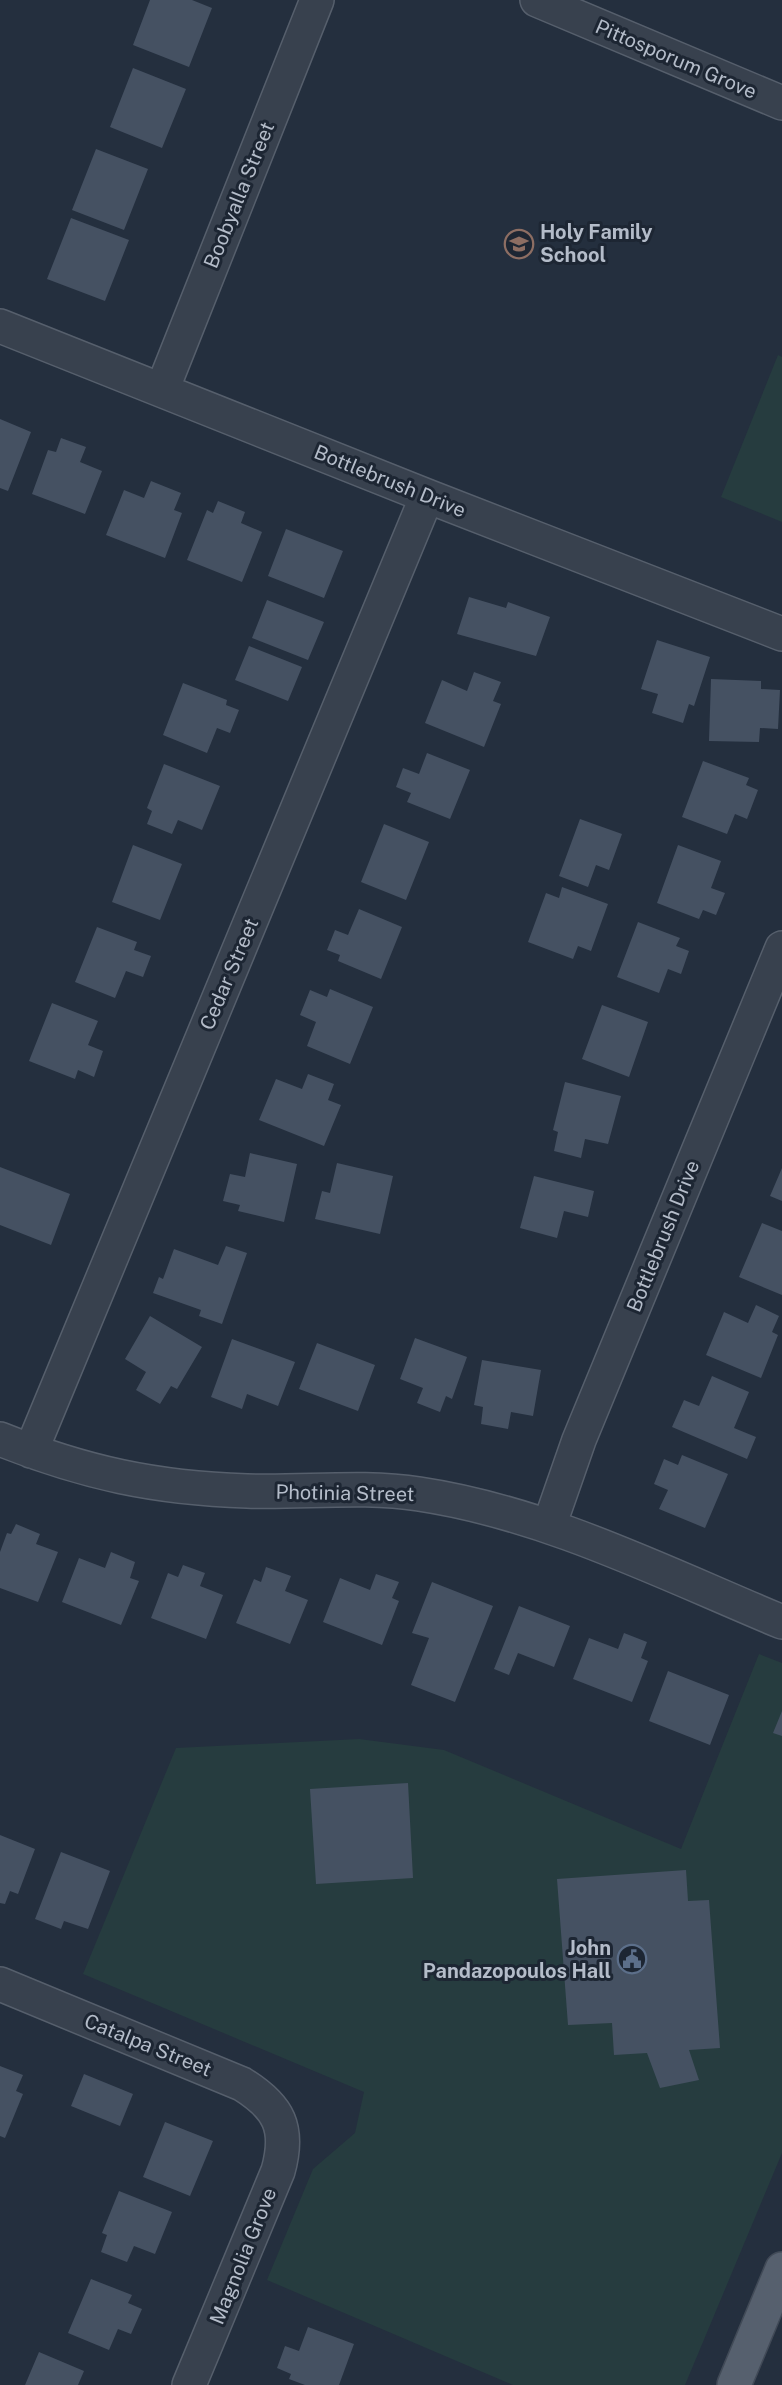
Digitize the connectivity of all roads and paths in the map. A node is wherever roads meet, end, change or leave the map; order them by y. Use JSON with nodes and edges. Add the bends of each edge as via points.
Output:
{"nodes":[{"id":1,"x":317,"y":0,"type":"edge"},
{"id":2,"x":537,"y":0,"type":"edge"},
{"id":3,"x":782,"y":103,"type":"edge"},
{"id":4,"x":0,"y":326,"type":"edge"},
{"id":5,"x":162,"y":390,"type":"junction"},
{"id":6,"x":427,"y":496,"type":"junction"},
{"id":7,"x":782,"y":634,"type":"edge"},
{"id":8,"x":782,"y":948,"type":"edge"},
{"id":9,"x":0,"y":1439,"type":"edge"},
{"id":10,"x":31,"y":1451,"type":"junction"},
{"id":11,"x":549,"y":1526,"type":"junction"},
{"id":12,"x":782,"y":1622,"type":"edge"},
{"id":13,"x":0,"y":1984,"type":"edge"},
{"id":14,"x":281,"y":2124,"type":"joint"},
{"id":15,"x":782,"y":2269,"type":"edge"},
{"id":16,"x":189,"y":2385,"type":"edge"},
{"id":17,"x":734,"y":2385,"type":"edge"}],
"edges":[{"from":1,"to":5,"type":"street","name":"Boobyalla Street"},
{"from":2,"to":3,"type":"street","name":"Pittosporum Grove"},
{"from":4,"to":5,"type":"street","name":"Bottlebrush Drive"},
{"from":5,"to":6,"type":"street","name":"Bottlebrush Drive"},
{"from":6,"to":7,"type":"street","name":"Bottlebrush Drive"},
{"from":6,"to":10,"type":"street","name":"Cedar Street"},
{"from":8,"to":11,"type":"street","name":"Bottlebrush Drive","via":[[579,1440]]},
{"from":9,"to":10,"type":"street","name":"Photinia Street"},
{"from":10,"to":11,"type":"street","name":"Photinia Street","via":[[111,1476],[156,1484],[248,1491],[417,1493],[494,1509]]},
{"from":11,"to":12,"type":"street","name":"Photinia Street"},
{"from":13,"to":14,"type":"street","name":"Catalpa Street","via":[[242,2084],[262,2096]]},
{"from":14,"to":16,"type":"street","name":"Magnolia Grove","via":[[284,2140],[278,2171]]},
{"from":15,"to":17,"type":"main road"}]}
